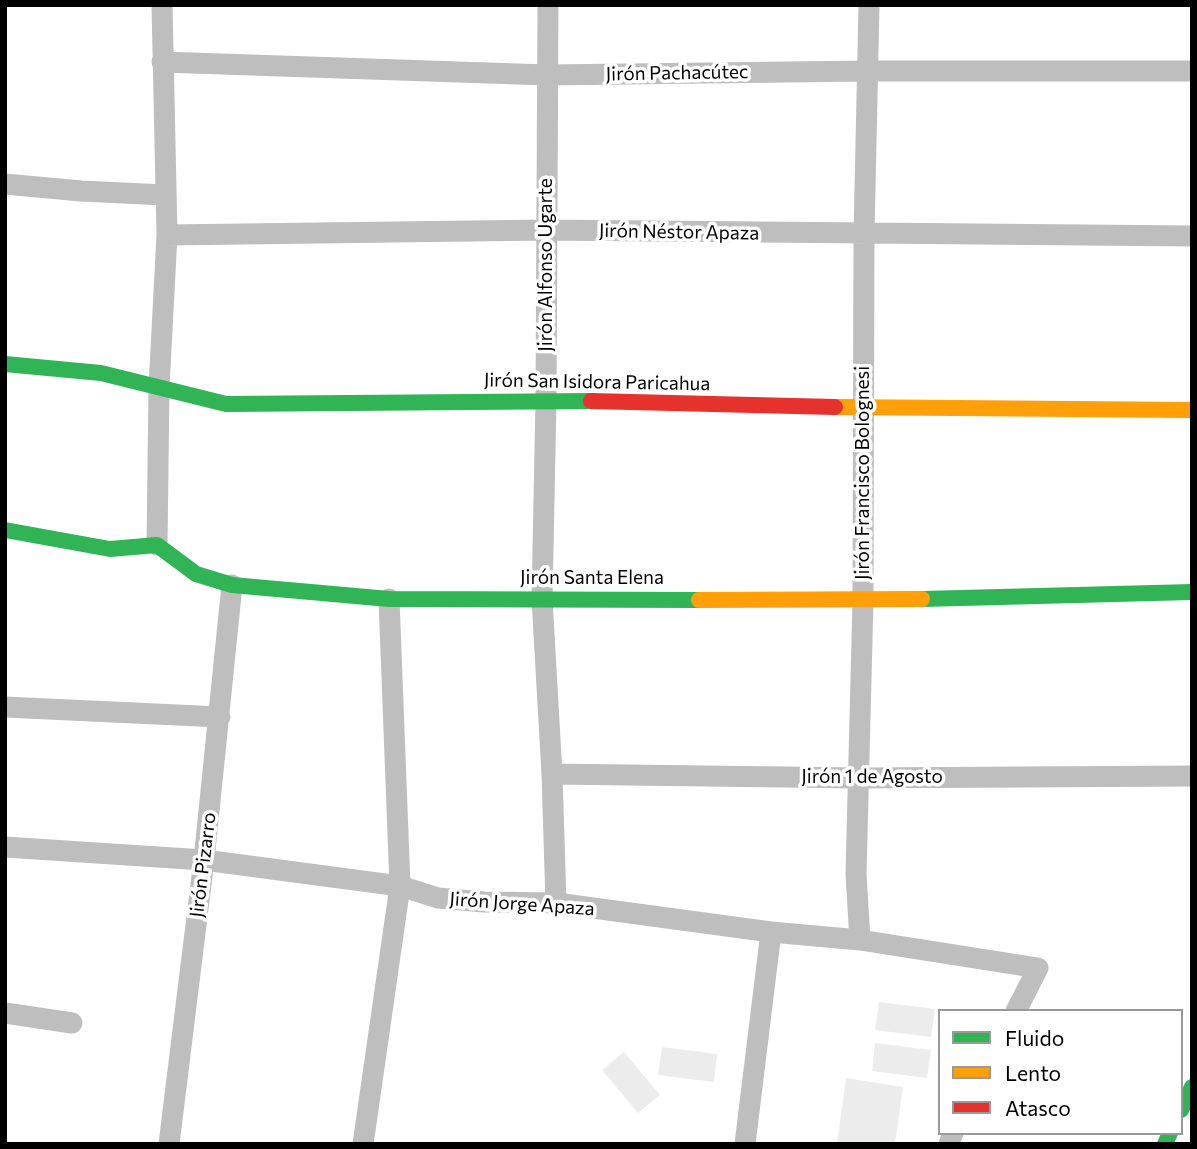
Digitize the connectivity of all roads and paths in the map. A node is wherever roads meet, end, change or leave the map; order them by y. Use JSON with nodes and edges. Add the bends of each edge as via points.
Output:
{"nodes":[{"id":1,"x":162,"y":5,"type":"edge"},
{"id":2,"x":548,"y":5,"type":"edge"},
{"id":3,"x":869,"y":5,"type":"edge"},
{"id":4,"x":162,"y":62,"type":"junction"},
{"id":5,"x":869,"y":71,"type":"junction"},
{"id":6,"x":1192,"y":71,"type":"edge"},
{"id":7,"x":547,"y":75,"type":"junction"},
{"id":8,"x":5,"y":184,"type":"edge"},
{"id":9,"x":165,"y":195,"type":"junction"},
{"id":10,"x":546,"y":230,"type":"junction"},
{"id":11,"x":864,"y":234,"type":"junction"},
{"id":12,"x":167,"y":235,"type":"junction"},
{"id":13,"x":1192,"y":236,"type":"edge"},
{"id":14,"x":5,"y":364,"type":"edge"},
{"id":15,"x":159,"y":387,"type":"junction"},
{"id":16,"x":546,"y":400,"type":"junction"},
{"id":17,"x":862,"y":408,"type":"junction"},
{"id":18,"x":1192,"y":410,"type":"edge"},
{"id":19,"x":5,"y":530,"type":"edge"},
{"id":20,"x":157,"y":545,"type":"junction"},
{"id":21,"x":232,"y":585,"type":"junction"},
{"id":22,"x":1192,"y":592,"type":"edge"},
{"id":23,"x":542,"y":598,"type":"junction"},
{"id":24,"x":389,"y":599,"type":"junction"},
{"id":25,"x":863,"y":601,"type":"junction"},
{"id":26,"x":5,"y":707,"type":"edge"},
{"id":27,"x":220,"y":717,"type":"junction"},
{"id":28,"x":552,"y":774,"type":"junction"},
{"id":29,"x":1192,"y":776,"type":"edge"},
{"id":30,"x":858,"y":778,"type":"junction"},
{"id":31,"x":5,"y":847,"type":"edge"},
{"id":32,"x":204,"y":860,"type":"junction"},
{"id":33,"x":400,"y":886,"type":"junction"},
{"id":34,"x":555,"y":903,"type":"junction"},
{"id":35,"x":771,"y":932,"type":"junction"},
{"id":36,"x":860,"y":940,"type":"junction"},
{"id":37,"x":1017,"y":1009,"type":"edge"},
{"id":38,"x":5,"y":1013,"type":"edge"},
{"id":39,"x":72,"y":1023,"type":"dead end"},
{"id":40,"x":1192,"y":1087,"type":"edge"},
{"id":41,"x":1183,"y":1106,"type":"edge"},
{"id":42,"x":169,"y":1144,"type":"edge"},
{"id":43,"x":363,"y":1144,"type":"edge"},
{"id":44,"x":745,"y":1144,"type":"edge"}],
"edges":[{"from":1,"to":4,"type":"street"},
{"from":2,"to":7,"type":"street","name":"Jirón Alfonso Ugarte"},
{"from":3,"to":5,"type":"street","name":"Jirón Francisco Bolognesi"},
{"from":4,"to":7,"type":"street","name":"Jirón Pachacútec"},
{"from":4,"to":9,"type":"street"},
{"from":5,"to":6,"type":"street","name":"Jirón Pachacútec"},
{"from":5,"to":7,"type":"street","name":"Jirón Pachacútec"},
{"from":5,"to":11,"type":"street","name":"Jirón Francisco Bolognesi"},
{"from":7,"to":10,"type":"street","name":"Jirón Alfonso Ugarte"},
{"from":8,"to":9,"type":"street"},
{"from":9,"to":12,"type":"street"},
{"from":10,"to":11,"type":"street","name":"Jirón Néstor Apaza"},
{"from":10,"to":12,"type":"street","name":"Jirón Néstor Apaza"},
{"from":10,"to":16,"type":"street","name":"Jirón Alfonso Ugarte"},
{"from":11,"to":13,"type":"street","name":"Jirón Néstor Apaza"},
{"from":11,"to":17,"type":"street","name":"Jirón Francisco Bolognesi"},
{"from":12,"to":15,"type":"street"},
{"from":14,"to":15,"type":"street","name":"Jirón San Isidora Paricahua","via":[[101,373]]},
{"from":15,"to":16,"type":"street","name":"Jirón San Isidora Paricahua","via":[[226,404]]},
{"from":15,"to":20,"type":"street"},
{"from":16,"to":17,"type":"street","name":"Jirón San Isidora Paricahua"},
{"from":16,"to":23,"type":"street","name":"Jirón Alfonso Ugarte"},
{"from":17,"to":18,"type":"street","name":"Jirón San Isidora Paricahua"},
{"from":17,"to":25,"type":"street","name":"Jirón Francisco Bolognesi"},
{"from":19,"to":20,"type":"street","via":[[110,549]]},
{"from":20,"to":21,"type":"street","name":"Jirón Santa Elena","via":[[196,574]]},
{"from":21,"to":24,"type":"street","name":"Jirón Santa Elena"},
{"from":21,"to":27,"type":"street","name":"Jirón Pizarro"},
{"from":22,"to":25,"type":"street","name":"Jirón Santa Elena"},
{"from":23,"to":24,"type":"street","name":"Jirón Santa Elena"},
{"from":23,"to":25,"type":"street","name":"Jirón Santa Elena"},
{"from":23,"to":28,"type":"street","name":"Jirón Alfonso Ugarte"},
{"from":24,"to":33,"type":"street"},
{"from":25,"to":30,"type":"street","name":"Jirón Francisco Bolognesi"},
{"from":26,"to":27,"type":"street"},
{"from":27,"to":32,"type":"street","name":"Jirón Pizarro"},
{"from":28,"to":30,"type":"street","name":"Jirón 1 de Agosto"},
{"from":28,"to":34,"type":"street","name":"Jirón Alfonso Ugarte"},
{"from":29,"to":30,"type":"street","name":"Jirón 1 de Agosto"},
{"from":30,"to":36,"type":"street","name":"Jirón Francisco Bolognesi"},
{"from":31,"to":32,"type":"street","name":"Jirón Jorge Apaza"},
{"from":32,"to":33,"type":"street","name":"Jirón Jorge Apaza"},
{"from":32,"to":42,"type":"street","name":"Jirón Pizarro"},
{"from":33,"to":34,"type":"street","name":"Jirón Jorge Apaza","via":[[438,898]]},
{"from":33,"to":43,"type":"street"},
{"from":34,"to":35,"type":"street","name":"Jirón Jorge Apaza"},
{"from":35,"to":36,"type":"street","name":"Jirón Jorge Apaza"},
{"from":35,"to":44,"type":"street"},
{"from":36,"to":37,"type":"street","name":"Jirón Jorge Apaza","via":[[1038,968]]},
{"from":38,"to":39,"type":"street"},
{"from":40,"to":41,"type":"street"}]}
